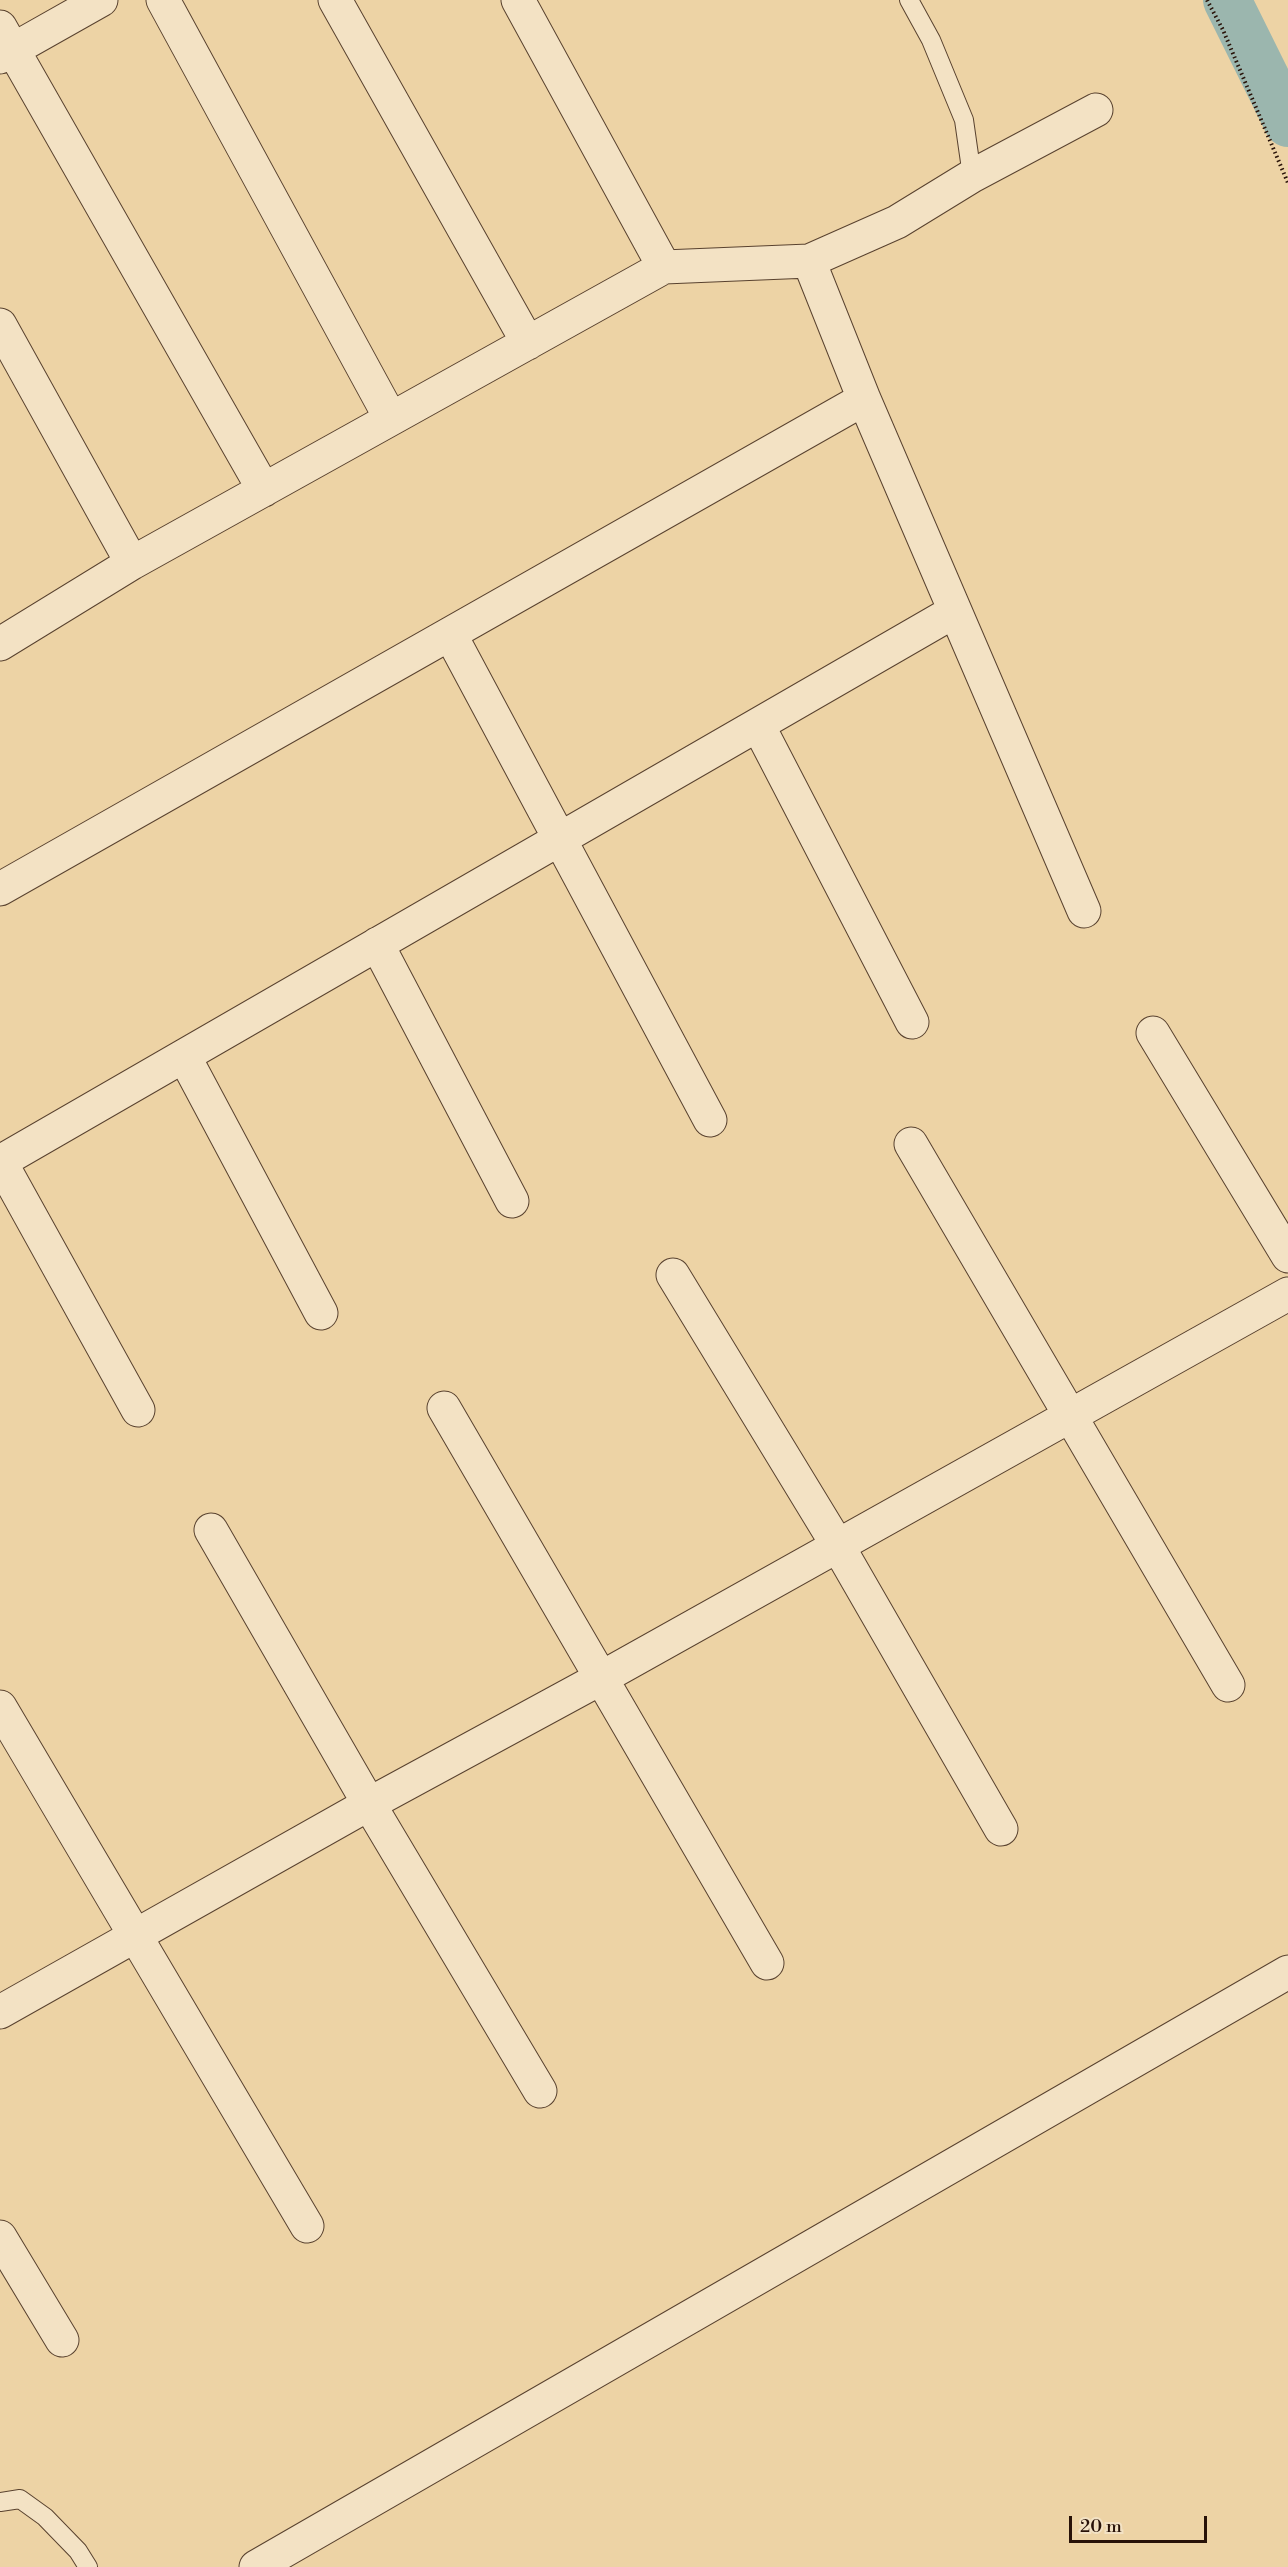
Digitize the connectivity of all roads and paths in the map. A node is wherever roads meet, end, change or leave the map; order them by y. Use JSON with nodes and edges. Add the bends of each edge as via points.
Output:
{"nodes":[{"id":1,"x":100,"y":0,"type":"edge"},
{"id":2,"x":163,"y":0,"type":"edge"},
{"id":3,"x":335,"y":0,"type":"edge"},
{"id":4,"x":518,"y":0,"type":"edge"},
{"id":5,"x":909,"y":0,"type":"edge"},
{"id":6,"x":1207,"y":0,"type":"edge"},
{"id":7,"x":4,"y":45,"type":"edge"},
{"id":8,"x":1096,"y":110,"type":"dead end"},
{"id":9,"x":972,"y":176,"type":"junction"},
{"id":10,"x":1288,"y":183,"type":"edge"},
{"id":11,"x":809,"y":261,"type":"junction"},
{"id":12,"x":664,"y":267,"type":"junction"},
{"id":13,"x":0,"y":325,"type":"edge"},
{"id":14,"x":528,"y":343,"type":"junction"},
{"id":15,"x":864,"y":399,"type":"junction"},
{"id":16,"x":391,"y":419,"type":"junction"},
{"id":17,"x":264,"y":490,"type":"junction"},
{"id":18,"x":132,"y":563,"type":"junction"},
{"id":19,"x":955,"y":611,"type":"junction"},
{"id":20,"x":4,"y":633,"type":"edge"},
{"id":21,"x":450,"y":634,"type":"junction"},
{"id":22,"x":758,"y":725,"type":"junction"},
{"id":23,"x":560,"y":839,"type":"junction"},
{"id":24,"x":0,"y":889,"type":"edge"},
{"id":25,"x":1084,"y":910,"type":"dead end"},
{"id":26,"x":377,"y":945,"type":"junction"},
{"id":27,"x":912,"y":1022,"type":"dead end"},
{"id":28,"x":1153,"y":1033,"type":"dead end"},
{"id":29,"x":184,"y":1056,"type":"junction"},
{"id":30,"x":710,"y":1120,"type":"dead end"},
{"id":31,"x":911,"y":1144,"type":"dead end"},
{"id":32,"x":0,"y":1162,"type":"edge"},
{"id":33,"x":512,"y":1201,"type":"dead end"},
{"id":34,"x":1288,"y":1256,"type":"edge"},
{"id":35,"x":673,"y":1275,"type":"dead end"},
{"id":36,"x":1288,"y":1294,"type":"edge"},
{"id":37,"x":321,"y":1313,"type":"dead end"},
{"id":38,"x":444,"y":1408,"type":"dead end"},
{"id":39,"x":138,"y":1410,"type":"dead end"},
{"id":40,"x":1070,"y":1416,"type":"junction"},
{"id":41,"x":211,"y":1530,"type":"dead end"},
{"id":42,"x":838,"y":1546,"type":"junction"},
{"id":43,"x":603,"y":1677,"type":"junction"},
{"id":44,"x":1228,"y":1684,"type":"dead end"},
{"id":45,"x":0,"y":1707,"type":"edge"},
{"id":46,"x":369,"y":1804,"type":"junction"},
{"id":47,"x":1001,"y":1829,"type":"dead end"},
{"id":48,"x":135,"y":1937,"type":"junction"},
{"id":49,"x":767,"y":1963,"type":"dead end"},
{"id":50,"x":1288,"y":1972,"type":"edge"},
{"id":51,"x":0,"y":2012,"type":"edge"},
{"id":52,"x":540,"y":2091,"type":"dead end"},
{"id":53,"x":307,"y":2226,"type":"dead end"},
{"id":54,"x":0,"y":2237,"type":"edge"},
{"id":55,"x":62,"y":2340,"type":"dead end"},
{"id":56,"x":0,"y":2502,"type":"edge"},
{"id":57,"x":88,"y":2567,"type":"edge"},
{"id":58,"x":256,"y":2567,"type":"edge"}],
"edges":[{"from":1,"to":7,"type":"street"},
{"from":2,"to":16,"type":"street"},
{"from":3,"to":14,"type":"street"},
{"from":4,"to":12,"type":"street"},
{"from":5,"to":9,"type":"lane","via":[[931,40],[964,120]]},
{"from":6,"to":10,"type":"path"},
{"from":7,"to":17,"type":"street"},
{"from":8,"to":9,"type":"street"},
{"from":9,"to":11,"type":"street","via":[[897,222]]},
{"from":11,"to":12,"type":"street"},
{"from":11,"to":15,"type":"street"},
{"from":12,"to":14,"type":"street"},
{"from":13,"to":18,"type":"street"},
{"from":14,"to":16,"type":"street"},
{"from":15,"to":19,"type":"street"},
{"from":15,"to":21,"type":"street"},
{"from":16,"to":17,"type":"street"},
{"from":17,"to":18,"type":"street"},
{"from":18,"to":20,"type":"street"},
{"from":19,"to":22,"type":"street"},
{"from":19,"to":25,"type":"street"},
{"from":21,"to":23,"type":"street"},
{"from":21,"to":24,"type":"street"},
{"from":22,"to":23,"type":"street"},
{"from":22,"to":27,"type":"street"},
{"from":23,"to":26,"type":"street"},
{"from":23,"to":30,"type":"street"},
{"from":26,"to":29,"type":"street"},
{"from":26,"to":33,"type":"street"},
{"from":28,"to":34,"type":"street"},
{"from":29,"to":32,"type":"street"},
{"from":29,"to":37,"type":"street"},
{"from":31,"to":40,"type":"street"},
{"from":32,"to":39,"type":"street"},
{"from":35,"to":42,"type":"street"},
{"from":36,"to":40,"type":"street"},
{"from":38,"to":43,"type":"street"},
{"from":40,"to":42,"type":"street"},
{"from":40,"to":44,"type":"street"},
{"from":41,"to":46,"type":"street"},
{"from":42,"to":43,"type":"street"},
{"from":42,"to":47,"type":"street"},
{"from":43,"to":46,"type":"street"},
{"from":43,"to":49,"type":"street"},
{"from":45,"to":48,"type":"street"},
{"from":46,"to":48,"type":"street"},
{"from":46,"to":52,"type":"street"},
{"from":48,"to":51,"type":"street"},
{"from":48,"to":53,"type":"street"},
{"from":50,"to":58,"type":"street"},
{"from":54,"to":55,"type":"street"},
{"from":56,"to":57,"type":"lane","via":[[20,2499],[45,2517]]}]}
